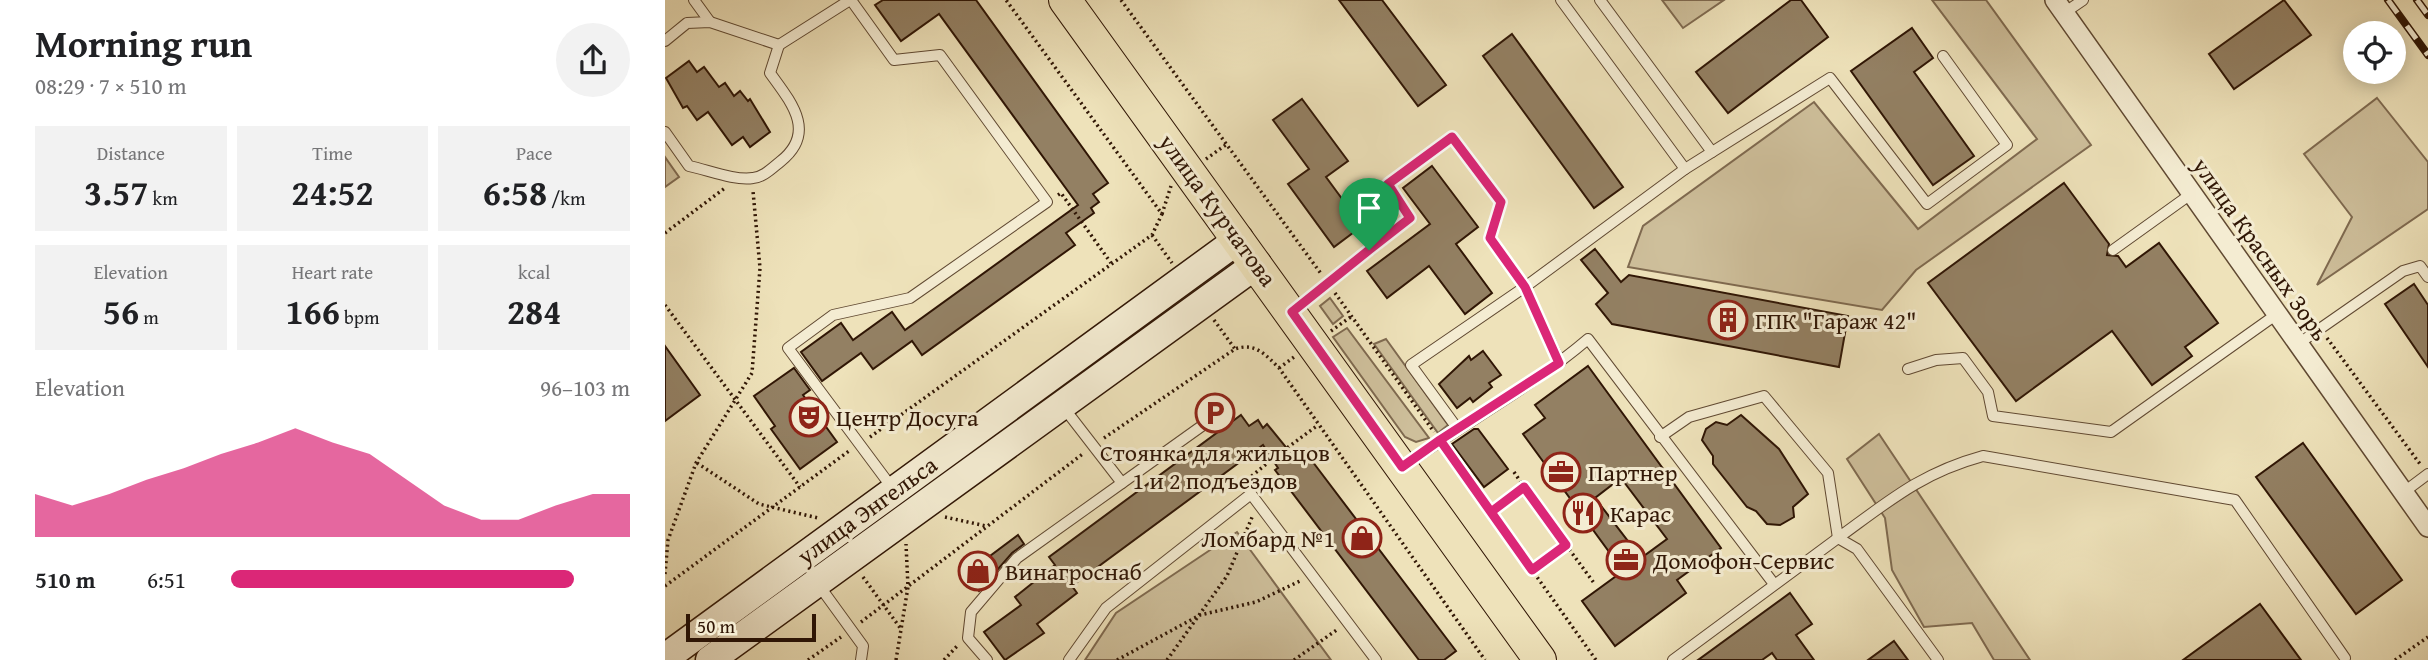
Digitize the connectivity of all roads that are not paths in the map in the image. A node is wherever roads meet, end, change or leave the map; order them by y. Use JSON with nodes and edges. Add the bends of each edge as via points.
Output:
{"nodes":[{"id":1,"x":694,"y":0,"type":"edge"},
{"id":2,"x":851,"y":0,"type":"edge"},
{"id":3,"x":1065,"y":0,"type":"edge"},
{"id":4,"x":1561,"y":0,"type":"edge"},
{"id":5,"x":1599,"y":0,"type":"edge"},
{"id":6,"x":2083,"y":0,"type":"edge"},
{"id":7,"x":2059,"y":7,"type":"edge"},
{"id":8,"x":710,"y":22,"type":"junction"},
{"id":9,"x":665,"y":41,"type":"edge"},
{"id":10,"x":779,"y":45,"type":"junction"},
{"id":11,"x":1943,"y":56,"type":"dead end"},
{"id":12,"x":665,"y":132,"type":"edge"},
{"id":13,"x":1712,"y":152,"type":"junction"},
{"id":14,"x":1685,"y":169,"type":"junction"},
{"id":15,"x":2191,"y":194,"type":"junction"},
{"id":16,"x":2113,"y":250,"type":"dead end"},
{"id":17,"x":1248,"y":251,"type":"junction"},
{"id":18,"x":2428,"y":277,"type":"edge"},
{"id":19,"x":1525,"y":287,"type":"junction"},
{"id":20,"x":1292,"y":312,"type":"junction"},
{"id":21,"x":2277,"y":314,"type":"junction"},
{"id":22,"x":2298,"y":344,"type":"junction"},
{"id":23,"x":1559,"y":363,"type":"junction"},
{"id":24,"x":1908,"y":369,"type":"dead end"},
{"id":25,"x":1062,"y":405,"type":"junction"},
{"id":26,"x":1227,"y":408,"type":"dead end"},
{"id":27,"x":1457,"y":428,"type":"junction"},
{"id":28,"x":1660,"y":437,"type":"junction"},
{"id":29,"x":1402,"y":467,"type":"junction"},
{"id":30,"x":2428,"y":474,"type":"edge"},
{"id":31,"x":1122,"y":482,"type":"junction"},
{"id":32,"x":894,"y":491,"type":"junction"},
{"id":33,"x":2404,"y":492,"type":"junction"},
{"id":34,"x":2428,"y":527,"type":"edge"},
{"id":35,"x":1838,"y":538,"type":"junction"},
{"id":36,"x":816,"y":582,"type":"junction"},
{"id":37,"x":1774,"y":584,"type":"junction"},
{"id":38,"x":665,"y":657,"type":"edge"},
{"id":39,"x":2345,"y":658,"type":"dead end"},
{"id":40,"x":711,"y":660,"type":"edge"},
{"id":41,"x":861,"y":660,"type":"edge"},
{"id":42,"x":987,"y":660,"type":"edge"},
{"id":43,"x":1069,"y":660,"type":"edge"},
{"id":44,"x":1376,"y":660,"type":"edge"},
{"id":45,"x":1540,"y":660,"type":"edge"},
{"id":46,"x":1674,"y":660,"type":"edge"},
{"id":47,"x":1938,"y":660,"type":"edge"}],
"edges":[{"from":1,"to":8,"type":"lane"},
{"from":2,"to":10,"type":"lane"},
{"from":2,"to":32,"type":"lane","via":[[894,60],[940,55],[1047,202],[910,298],[833,315],[788,348]]},
{"from":3,"to":17,"type":"main road","name":"улица Курчатова"},
{"from":4,"to":14,"type":"lane"},
{"from":5,"to":13,"type":"lane"},
{"from":6,"to":7,"type":"lane"},
{"from":7,"to":15,"type":"street","name":"улица Красных Зорь"},
{"from":8,"to":9,"type":"lane","via":[[687,23]]},
{"from":8,"to":10,"type":"lane"},
{"from":10,"to":12,"type":"lane","via":[[770,73],[798,110],[798,135],[793,152],[764,175],[746,178],[689,166]]},
{"from":11,"to":13,"type":"lane","via":[[2007,145],[1927,204],[1831,78]]},
{"from":13,"to":14,"type":"lane"},
{"from":14,"to":19,"type":"lane"},
{"from":15,"to":16,"type":"lane"},
{"from":15,"to":21,"type":"street","name":"улица Красных Зорь"},
{"from":17,"to":20,"type":"main road","name":"улица Курчатова"},
{"from":17,"to":25,"type":"main road","name":"улица Энгельса"},
{"from":17,"to":32,"type":"main road","name":"улица Энгельса"},
{"from":18,"to":22,"type":"lane","via":[[2420,266],[2403,271]]},
{"from":19,"to":20,"type":"lane","via":[[1490,238],[1501,202],[1452,137],[1388,184],[1410,218]]},
{"from":19,"to":23,"type":"lane"},
{"from":19,"to":27,"type":"lane","via":[[1411,365]]},
{"from":20,"to":29,"type":"main road","name":"улица Курчатова"},
{"from":21,"to":22,"type":"street","name":"улица Красных Зорь"},
{"from":21,"to":24,"type":"lane","via":[[2111,432],[1993,416],[1988,392],[1963,358],[1935,360]]},
{"from":22,"to":33,"type":"street","name":"улица Красных Зорь"},
{"from":23,"to":27,"type":"lane"},
{"from":23,"to":28,"type":"lane","via":[[1588,339]]},
{"from":25,"to":31,"type":"lane"},
{"from":25,"to":36,"type":"main road","name":"улица Энгельса"},
{"from":26,"to":31,"type":"lane"},
{"from":27,"to":29,"type":"lane"},
{"from":28,"to":35,"type":"lane","via":[[1689,416],[1764,396],[1828,473]]},
{"from":28,"to":37,"type":"lane"},
{"from":29,"to":45,"type":"main road","name":"улица Курчатова"},
{"from":30,"to":33,"type":"lane"},
{"from":31,"to":42,"type":"lane","via":[[1017,558],[971,612],[968,638]]},
{"from":32,"to":38,"type":"main road","name":"улица Энгельса"},
{"from":33,"to":34,"type":"street","name":"улица Красных Зорь"},
{"from":35,"to":37,"type":"lane"},
{"from":35,"to":39,"type":"lane","via":[[1917,481],[1945,466],[1983,456],[2235,500]]},
{"from":35,"to":47,"type":"lane","via":[[1857,549]]},
{"from":36,"to":40,"type":"main road","name":"улица Энгельса"},
{"from":36,"to":41,"type":"lane","via":[[863,646]]},
{"from":37,"to":46,"type":"lane"},
{"from":43,"to":44,"type":"lane","via":[[1106,608],[1251,494]]}]}
